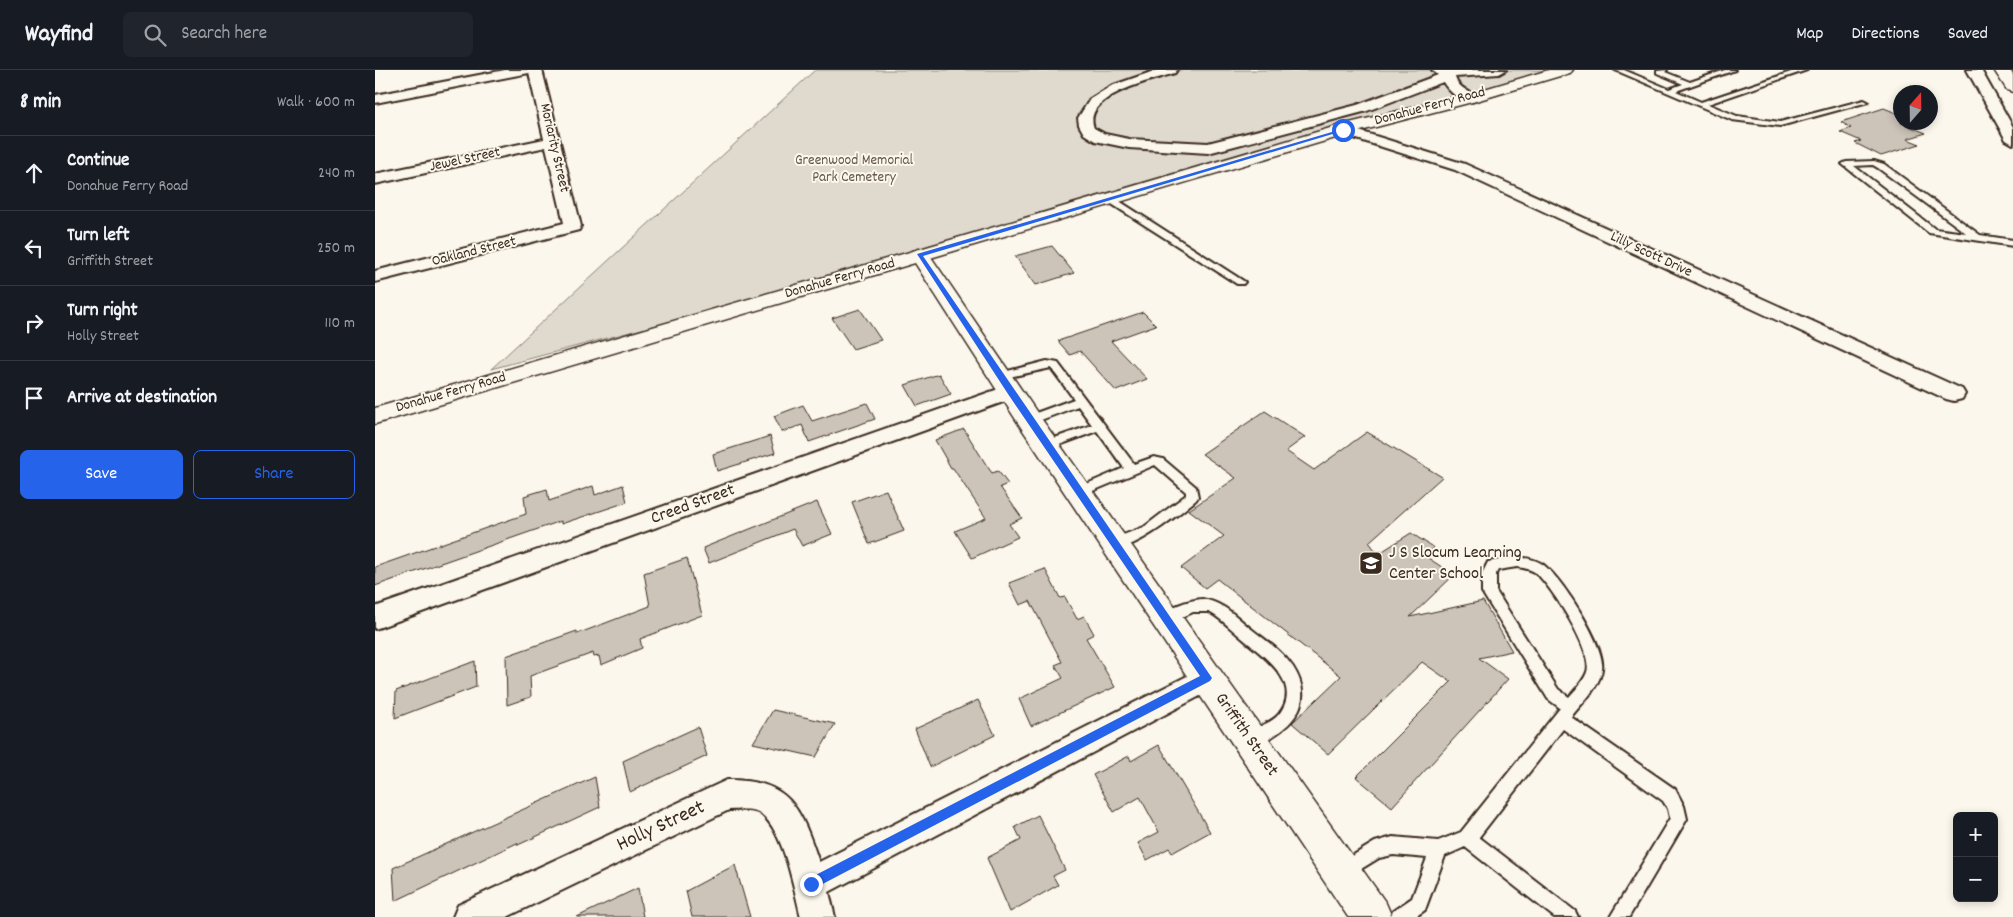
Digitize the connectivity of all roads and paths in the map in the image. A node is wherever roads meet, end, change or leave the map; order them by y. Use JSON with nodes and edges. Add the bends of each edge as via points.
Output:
{"nodes":[{"id":1,"x":527,"y":70,"type":"edge"},
{"id":2,"x":535,"y":70,"type":"edge"},
{"id":3,"x":1170,"y":70,"type":"edge"},
{"id":4,"x":1499,"y":70,"type":"edge"},
{"id":5,"x":1565,"y":70,"type":"edge"},
{"id":6,"x":1619,"y":70,"type":"edge"},
{"id":7,"x":1664,"y":70,"type":"edge"},
{"id":8,"x":1732,"y":70,"type":"edge"},
{"id":9,"x":1804,"y":70,"type":"edge"},
{"id":10,"x":1974,"y":70,"type":"edge"},
{"id":11,"x":2002,"y":70,"type":"edge"},
{"id":12,"x":1443,"y":72,"type":"edge"},
{"id":13,"x":1689,"y":84,"type":"junction"},
{"id":14,"x":2013,"y":87,"type":"edge"},
{"id":15,"x":1669,"y":91,"type":"junction"},
{"id":16,"x":1470,"y":98,"type":"junction"},
{"id":17,"x":375,"y":99,"type":"edge"},
{"id":18,"x":1864,"y":102,"type":"dead end"},
{"id":19,"x":1701,"y":104,"type":"junction"},
{"id":20,"x":1343,"y":130,"type":"junction"},
{"id":21,"x":2013,"y":140,"type":"edge"},
{"id":22,"x":554,"y":141,"type":"junction"},
{"id":23,"x":375,"y":179,"type":"edge"},
{"id":24,"x":1110,"y":199,"type":"junction"},
{"id":25,"x":573,"y":226,"type":"joint"},
{"id":26,"x":1978,"y":238,"type":"junction"},
{"id":27,"x":2013,"y":243,"type":"edge"},
{"id":28,"x":919,"y":255,"type":"junction"},
{"id":29,"x":375,"y":277,"type":"edge"},
{"id":30,"x":1240,"y":282,"type":"dead end"},
{"id":31,"x":1005,"y":384,"type":"junction"},
{"id":32,"x":1954,"y":394,"type":"dead end"},
{"id":33,"x":1080,"y":401,"type":"junction"},
{"id":34,"x":376,"y":415,"type":"edge"},
{"id":35,"x":1029,"y":420,"type":"junction"},
{"id":36,"x":1098,"y":427,"type":"junction"},
{"id":37,"x":1047,"y":445,"type":"junction"},
{"id":38,"x":1131,"y":470,"type":"junction"},
{"id":39,"x":1079,"y":492,"type":"junction"},
{"id":40,"x":1115,"y":544,"type":"junction"},
{"id":41,"x":375,"y":618,"type":"edge"},
{"id":42,"x":1166,"y":619,"type":"junction"},
{"id":43,"x":1207,"y":678,"type":"junction"},
{"id":44,"x":1565,"y":713,"type":"junction"},
{"id":45,"x":1250,"y":740,"type":"junction"},
{"id":46,"x":1467,"y":838,"type":"junction"},
{"id":47,"x":1437,"y":850,"type":"junction"},
{"id":48,"x":1341,"y":872,"type":"junction"},
{"id":49,"x":811,"y":884,"type":"junction"},
{"id":50,"x":470,"y":917,"type":"edge"},
{"id":51,"x":818,"y":917,"type":"edge"},
{"id":52,"x":1372,"y":917,"type":"edge"},
{"id":53,"x":1399,"y":917,"type":"edge"},
{"id":54,"x":1569,"y":917,"type":"edge"},
{"id":55,"x":1619,"y":917,"type":"edge"}],
"edges":[{"from":1,"to":17,"type":"street"},
{"from":2,"to":22,"type":"street","name":"Moriarity Street"},
{"from":3,"to":12,"type":"street","via":[[1109,92],[1095,101],[1084,120],[1087,129],[1108,139],[1208,148],[1362,108]]},
{"from":4,"to":12,"type":"street"},
{"from":5,"to":16,"type":"main road","name":"Donahue Ferry Road"},
{"from":6,"to":15,"type":"lane"},
{"from":7,"to":13,"type":"lane","via":[[1659,72]]},
{"from":8,"to":13,"type":"lane"},
{"from":9,"to":19,"type":"lane"},
{"from":10,"to":21,"type":"street"},
{"from":11,"to":14,"type":"main road"},
{"from":12,"to":16,"type":"street","via":[[1455,89]]},
{"from":13,"to":15,"type":"lane"},
{"from":15,"to":19,"type":"lane"},
{"from":16,"to":20,"type":"main road","name":"Donahue Ferry Road"},
{"from":18,"to":19,"type":"lane","via":[[1780,124],[1735,118]]},
{"from":20,"to":24,"type":"main road","name":"Donahue Ferry Road"},
{"from":20,"to":32,"type":"street","name":"Lilly Scott Drive","via":[[1460,167]]},
{"from":22,"to":23,"type":"street","name":"Jewel Street"},
{"from":22,"to":25,"type":"street","name":"Moriarity Street"},
{"from":24,"to":28,"type":"main road","name":"Donahue Ferry Road"},
{"from":24,"to":30,"type":"lane"},
{"from":25,"to":29,"type":"street","name":"Oakland Street"},
{"from":26,"to":26,"type":"lane","via":[[1932,231],[1847,164],[1874,163],[1881,166]]},
{"from":26,"to":27,"type":"lane"},
{"from":28,"to":31,"type":"main road","name":"Griffith Street"},
{"from":28,"to":34,"type":"main road","name":"Donahue Ferry Road"},
{"from":31,"to":33,"type":"lane","via":[[1047,364],[1054,366]]},
{"from":31,"to":35,"type":"main road","name":"Griffith Street"},
{"from":31,"to":41,"type":"street","name":"Creed Street"},
{"from":33,"to":35,"type":"lane"},
{"from":33,"to":36,"type":"lane"},
{"from":35,"to":37,"type":"main road","name":"Griffith Street"},
{"from":36,"to":37,"type":"lane"},
{"from":36,"to":38,"type":"lane"},
{"from":37,"to":39,"type":"main road","name":"Griffith Street"},
{"from":38,"to":39,"type":"lane"},
{"from":38,"to":40,"type":"lane","via":[[1159,462],[1193,490],[1191,496],[1149,530]]},
{"from":39,"to":40,"type":"main road","name":"Griffith Street"},
{"from":40,"to":42,"type":"main road","name":"Griffith Street"},
{"from":42,"to":43,"type":"main road","name":"Griffith Street"},
{"from":42,"to":45,"type":"lane","via":[[1196,605],[1213,608],[1260,644],[1295,681],[1296,695],[1281,723]]},
{"from":43,"to":45,"type":"main road","name":"Griffith Street"},
{"from":43,"to":49,"type":"street"},
{"from":44,"to":44,"type":"lane","via":[[1595,672],[1588,638],[1541,570],[1534,565],[1513,561],[1493,566],[1489,574],[1489,592]]},
{"from":44,"to":46,"type":"lane"},
{"from":44,"to":55,"type":"lane","via":[[1669,795],[1676,806],[1679,818]]},
{"from":45,"to":48,"type":"main road","name":"Griffith Street"},
{"from":46,"to":47,"type":"lane"},
{"from":46,"to":54,"type":"lane"},
{"from":47,"to":48,"type":"lane","via":[[1393,846],[1375,851]]},
{"from":47,"to":53,"type":"lane","via":[[1419,904]]},
{"from":48,"to":52,"type":"main road","name":"Griffith Street"},
{"from":49,"to":50,"type":"street","name":"Holly Street","via":[[783,812],[770,801],[750,795],[727,796]]},
{"from":49,"to":51,"type":"street","name":"Holly Street"}]}
